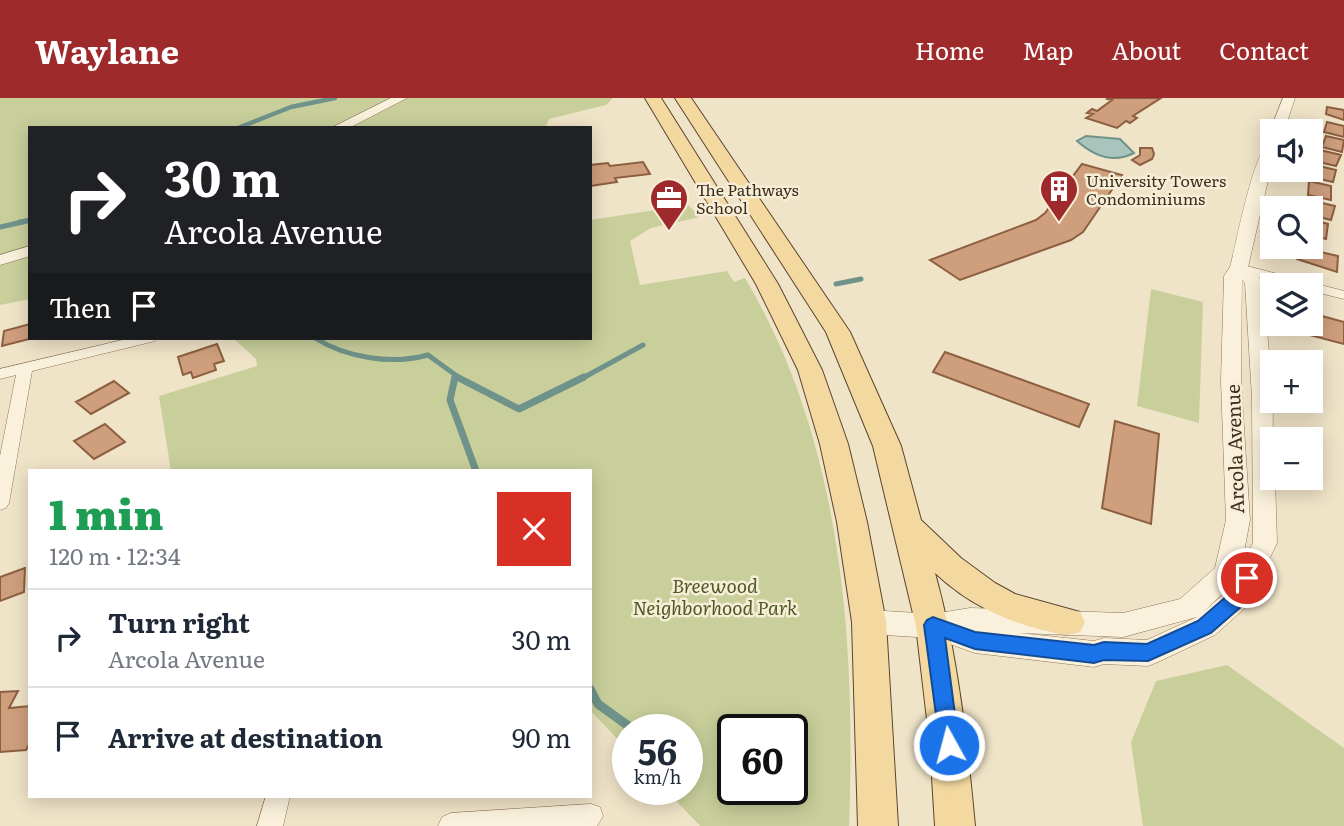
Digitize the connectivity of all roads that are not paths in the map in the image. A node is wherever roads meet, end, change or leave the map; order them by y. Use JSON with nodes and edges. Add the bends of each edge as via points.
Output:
{"nodes":[{"id":1,"x":401,"y":98,"type":"edge"},
{"id":2,"x":653,"y":98,"type":"edge"},
{"id":3,"x":683,"y":98,"type":"edge"},
{"id":4,"x":1289,"y":98,"type":"edge"},
{"id":5,"x":1281,"y":119,"type":"edge"},
{"id":6,"x":342,"y":126,"type":"edge"},
{"id":7,"x":1260,"y":177,"type":"edge"},
{"id":8,"x":28,"y":252,"type":"edge"},
{"id":9,"x":0,"y":260,"type":"edge"},
{"id":10,"x":1239,"y":268,"type":"junction"},
{"id":11,"x":1260,"y":273,"type":"edge"},
{"id":12,"x":1323,"y":290,"type":"edge"},
{"id":13,"x":1344,"y":295,"type":"edge"},
{"id":14,"x":142,"y":340,"type":"edge"},
{"id":15,"x":25,"y":368,"type":"junction"},
{"id":16,"x":0,"y":374,"type":"edge"},
{"id":17,"x":0,"y":503,"type":"edge"},
{"id":18,"x":907,"y":524,"type":"junction"},
{"id":19,"x":869,"y":622,"type":"junction"},
{"id":20,"x":1068,"y":622,"type":"junction"},
{"id":21,"x":933,"y":625,"type":"junction"},
{"id":22,"x":277,"y":798,"type":"edge"},
{"id":23,"x":591,"y":816,"type":"dead end"},
{"id":24,"x":270,"y":826,"type":"edge"},
{"id":25,"x":451,"y":826,"type":"edge"},
{"id":26,"x":878,"y":826,"type":"edge"},
{"id":27,"x":955,"y":826,"type":"edge"}],
"edges":[{"from":1,"to":6,"type":"street"},
{"from":2,"to":19,"type":"main road","via":[[766,284],[810,370],[834,444]]},
{"from":3,"to":18,"type":"main road","via":[[838,332],[887,446]]},
{"from":4,"to":5,"type":"street"},
{"from":7,"to":10,"type":"street","name":"Arcola Avenue"},
{"from":8,"to":9,"type":"street"},
{"from":10,"to":11,"type":"street"},
{"from":10,"to":20,"type":"street","name":"Arcola Avenue","via":[[1233,276],[1231,381],[1238,520],[1227,573],[1188,610],[1123,625]]},
{"from":10,"to":21,"type":"street","name":"Arcola Avenue","via":[[1254,281],[1265,543],[1244,593],[1205,627],[1148,653],[1094,654],[975,641]]},
{"from":12,"to":13,"type":"street"},
{"from":14,"to":15,"type":"street"},
{"from":15,"to":16,"type":"street"},
{"from":15,"to":17,"type":"street"},
{"from":18,"to":20,"type":"main road","via":[[952,571],[978,590],[998,601]]},
{"from":18,"to":21,"type":"main road"},
{"from":19,"to":21,"type":"street","name":"Arcola Avenue"},
{"from":19,"to":26,"type":"main road"},
{"from":20,"to":21,"type":"street","name":"Arcola Avenue","via":[[970,620]]},
{"from":21,"to":27,"type":"main road"},
{"from":22,"to":24,"type":"street"},
{"from":23,"to":25,"type":"street"}]}
